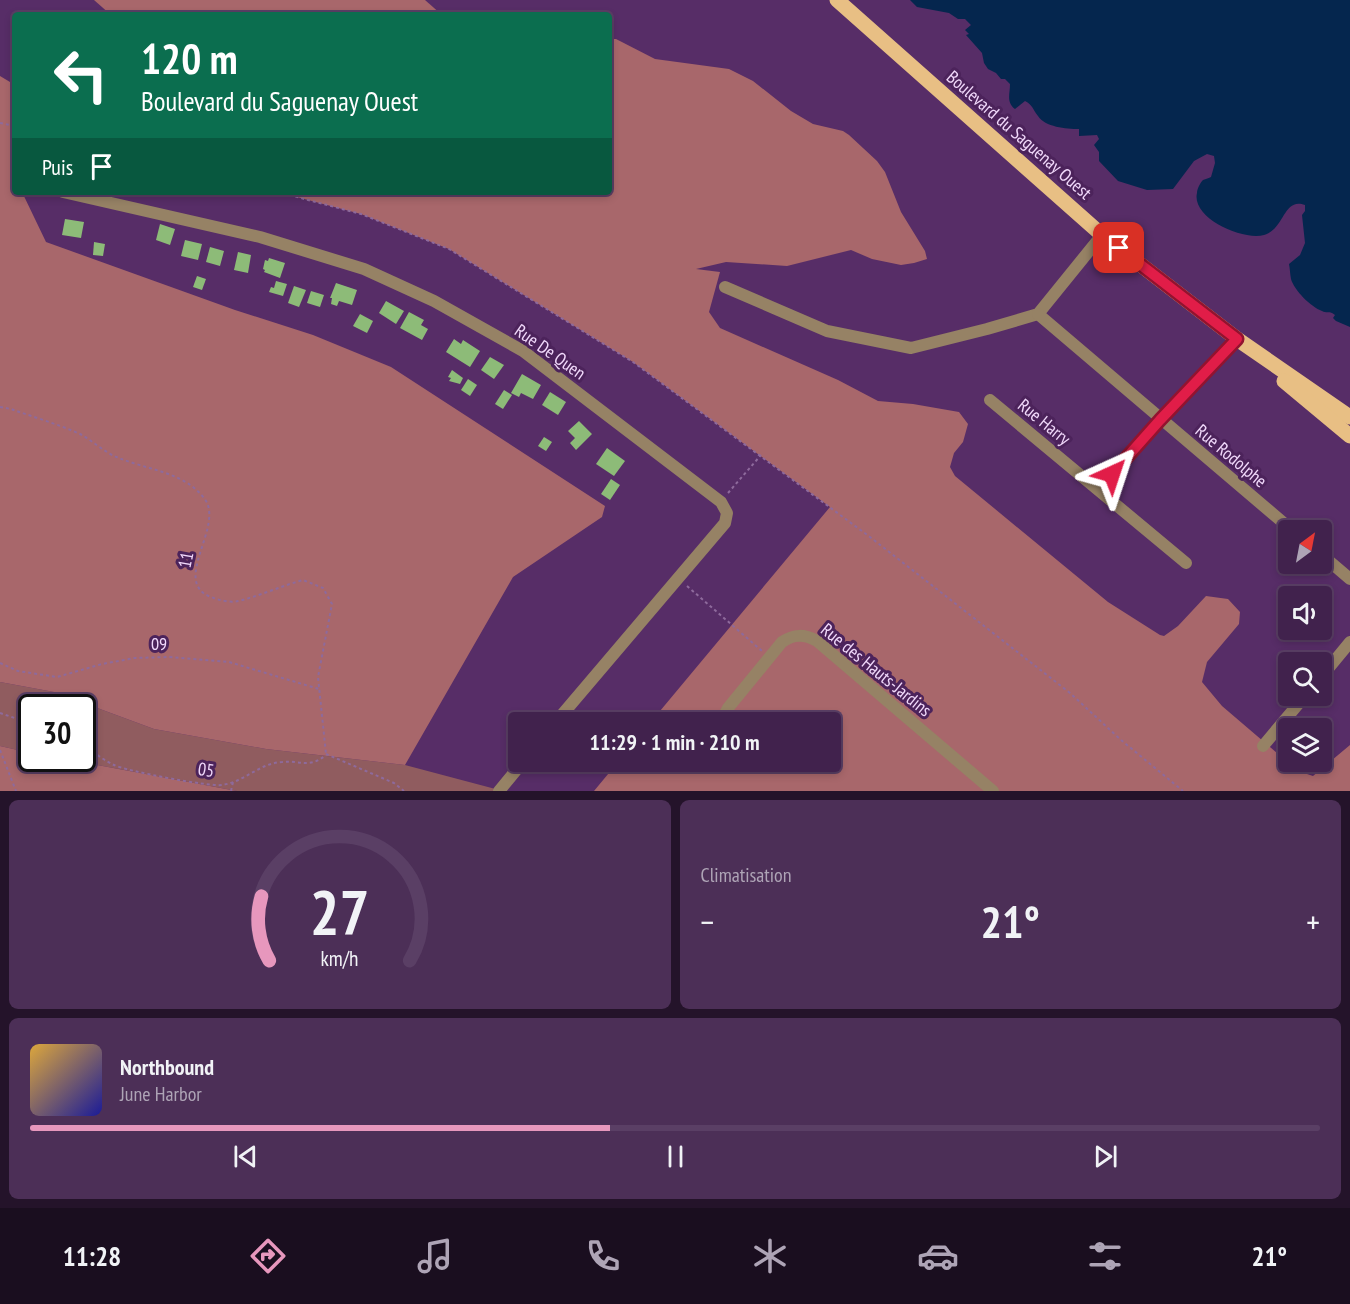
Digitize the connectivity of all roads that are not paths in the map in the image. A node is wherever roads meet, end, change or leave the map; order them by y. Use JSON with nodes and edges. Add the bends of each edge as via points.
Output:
{"nodes":[{"id":1,"x":837,"y":0,"type":"edge"},
{"id":2,"x":76,"y":195,"type":"edge"},
{"id":3,"x":1102,"y":235,"type":"junction"},
{"id":4,"x":724,"y":287,"type":"dead end"},
{"id":5,"x":1038,"y":314,"type":"junction"},
{"id":6,"x":1237,"y":339,"type":"junction"},
{"id":7,"x":990,"y":400,"type":"dead end"},
{"id":8,"x":1350,"y":417,"type":"edge"},
{"id":9,"x":1160,"y":420,"type":"junction"},
{"id":10,"x":1350,"y":436,"type":"edge"},
{"id":11,"x":1099,"y":490,"type":"junction"},
{"id":12,"x":1280,"y":520,"type":"edge"},
{"id":13,"x":1186,"y":563,"type":"dead end"},
{"id":14,"x":1332,"y":564,"type":"edge"},
{"id":15,"x":1350,"y":579,"type":"edge"},
{"id":16,"x":1350,"y":642,"type":"edge"},
{"id":17,"x":1332,"y":664,"type":"edge"},
{"id":18,"x":1297,"y":706,"type":"edge"},
{"id":19,"x":564,"y":712,"type":"edge"},
{"id":20,"x":726,"y":712,"type":"edge"},
{"id":21,"x":1263,"y":746,"type":"dead end"},
{"id":22,"x":515,"y":772,"type":"edge"},
{"id":23,"x":500,"y":791,"type":"edge"},
{"id":24,"x":993,"y":791,"type":"edge"}],
"edges":[{"from":1,"to":3,"type":"main road","name":"Boulevard du Saguenay Ouest"},
{"from":2,"to":19,"type":"street","name":"Rue De Quen","via":[[260,237],[364,269],[434,301],[523,351],[721,502],[727,513],[725,523]]},
{"from":3,"to":5,"type":"street"},
{"from":3,"to":6,"type":"main road","name":"Boulevard du Saguenay Ouest"},
{"from":4,"to":5,"type":"street","via":[[826,331],[911,348]]},
{"from":5,"to":9,"type":"street","name":"Rue Rodolphe"},
{"from":6,"to":8,"type":"main road","name":"Boulevard du Saguenay Ouest"},
{"from":6,"to":9,"type":"street"},
{"from":6,"to":10,"type":"main road","name":"Boulevard du Saguenay Ouest"},
{"from":7,"to":11,"type":"street","name":"Rue Harry"},
{"from":9,"to":11,"type":"street"},
{"from":9,"to":12,"type":"street","name":"Rue Rodolphe"},
{"from":11,"to":13,"type":"street","name":"Rue Harry"},
{"from":14,"to":15,"type":"street"},
{"from":16,"to":17,"type":"street"},
{"from":18,"to":21,"type":"street"},
{"from":20,"to":24,"type":"street","name":"Rue des Hauts-Jardins","via":[[788,638],[810,637]]},
{"from":22,"to":23,"type":"street"}]}
